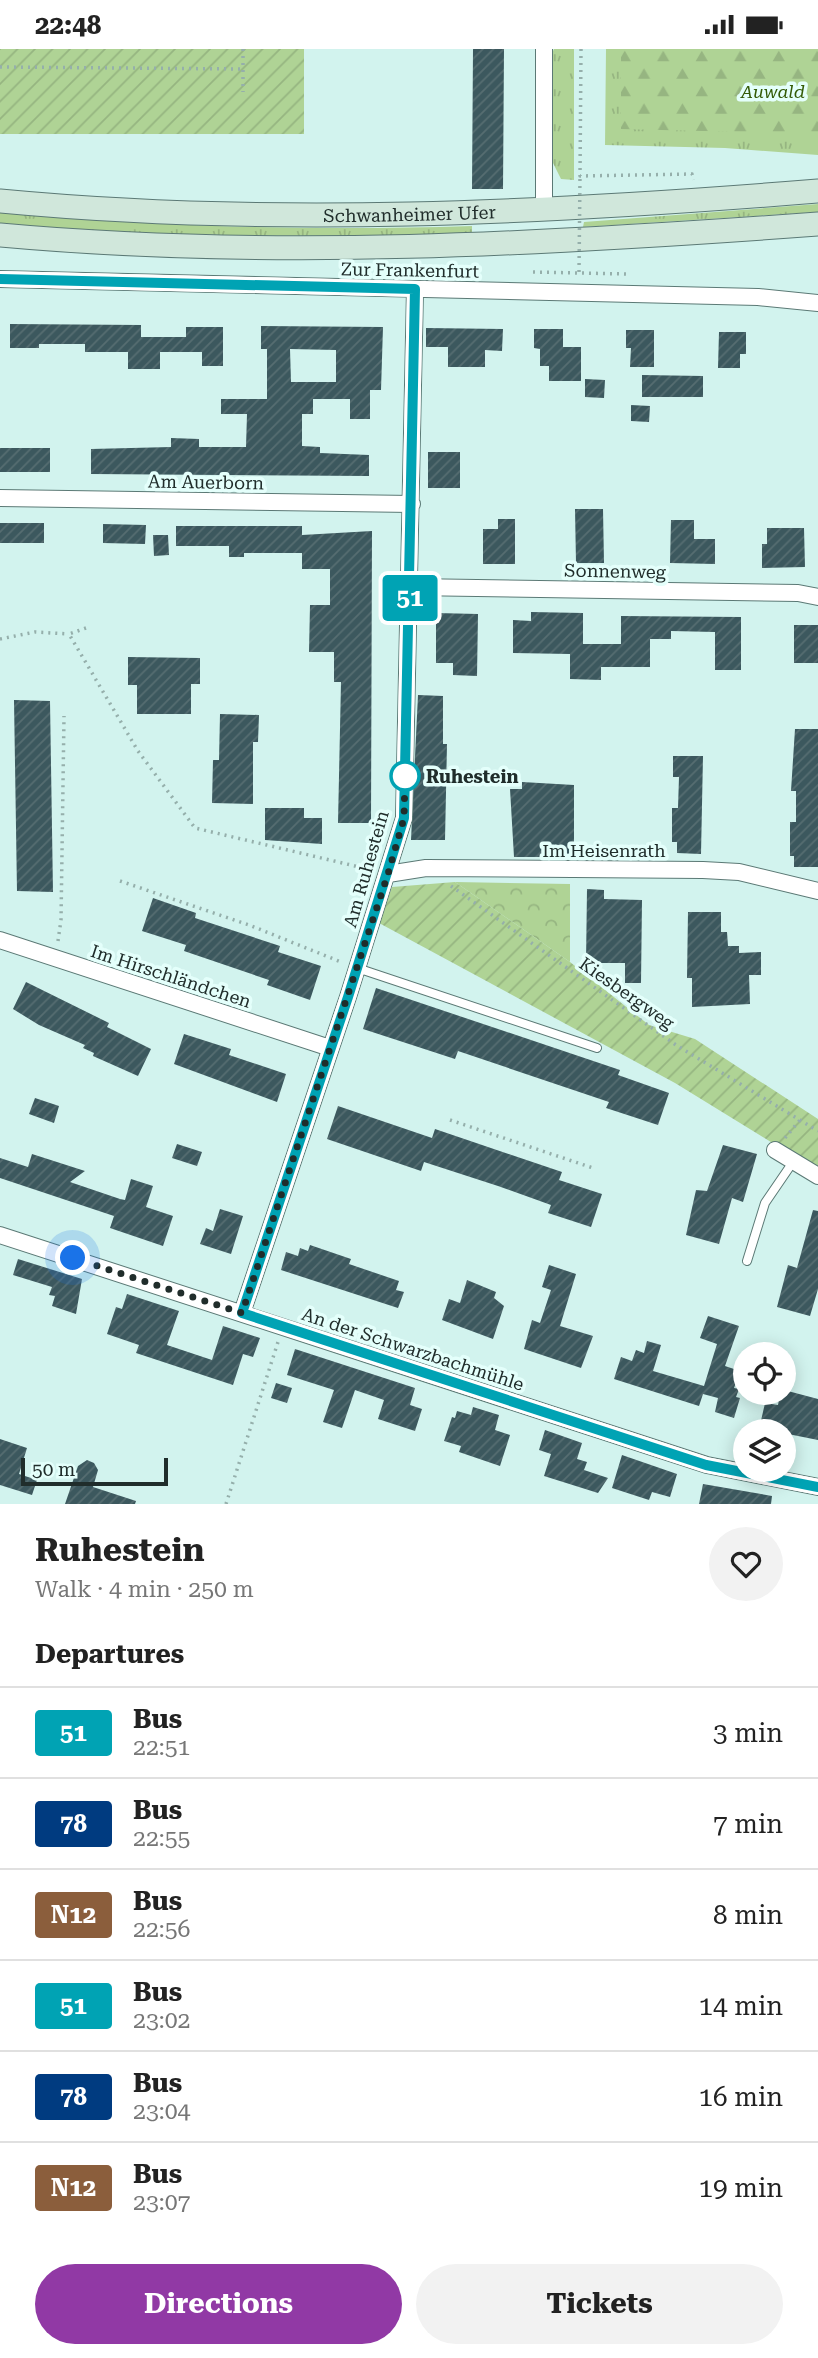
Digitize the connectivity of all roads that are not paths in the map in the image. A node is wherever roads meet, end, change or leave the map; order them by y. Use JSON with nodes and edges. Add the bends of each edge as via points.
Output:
{"nodes":[{"id":1,"x":544,"y":49,"type":"edge"},
{"id":2,"x":818,"y":191,"type":"edge"},
{"id":3,"x":0,"y":201,"type":"edge"},
{"id":4,"x":544,"y":211,"type":"junction"},
{"id":5,"x":818,"y":224,"type":"edge"},
{"id":6,"x":0,"y":235,"type":"edge"},
{"id":7,"x":0,"y":279,"type":"edge"},
{"id":8,"x":415,"y":289,"type":"junction"},
{"id":9,"x":818,"y":303,"type":"edge"},
{"id":10,"x":0,"y":498,"type":"edge"},
{"id":11,"x":412,"y":504,"type":"junction"},
{"id":12,"x":411,"y":587,"type":"junction"},
{"id":13,"x":818,"y":597,"type":"edge"},
{"id":14,"x":388,"y":874,"type":"junction"},
{"id":15,"x":818,"y":891,"type":"edge"},
{"id":16,"x":0,"y":940,"type":"edge"},
{"id":17,"x":357,"y":968,"type":"junction"},
{"id":18,"x":330,"y":1048,"type":"junction"},
{"id":19,"x":597,"y":1048,"type":"dead end"},
{"id":20,"x":775,"y":1150,"type":"dead end"},
{"id":21,"x":793,"y":1162,"type":"junction"},
{"id":22,"x":818,"y":1176,"type":"edge"},
{"id":23,"x":0,"y":1235,"type":"edge"},
{"id":24,"x":747,"y":1261,"type":"dead end"},
{"id":25,"x":242,"y":1313,"type":"junction"},
{"id":26,"x":818,"y":1487,"type":"edge"}],
"edges":[{"from":1,"to":4,"type":"street"},
{"from":2,"to":4,"type":"main road","name":"Schwanheimer Ufer"},
{"from":3,"to":4,"type":"main road","name":"Schwanheimer Ufer","via":[[110,210],[339,217]]},
{"from":5,"to":6,"type":"main road","name":"Schwanheimer Ufer","via":[[433,248],[240,248]]},
{"from":7,"to":8,"type":"street","name":"Zur Frankenfurt"},
{"from":8,"to":9,"type":"street","name":"Zur Frankenfurt","via":[[745,296]]},
{"from":8,"to":11,"type":"street","name":"Am Ruhestein"},
{"from":10,"to":11,"type":"street","name":"Am Auerborn"},
{"from":11,"to":12,"type":"street","name":"Am Ruhestein"},
{"from":12,"to":13,"type":"street","name":"Sonnenweg","via":[[798,593]]},
{"from":12,"to":14,"type":"street","name":"Am Ruhestein","via":[[404,818]]},
{"from":14,"to":15,"type":"street","name":"Im Heisenrath","via":[[426,868],[703,870],[739,872]]},
{"from":14,"to":17,"type":"street","name":"Am Ruhestein"},
{"from":16,"to":18,"type":"street","name":"Im Hirschländchen"},
{"from":17,"to":18,"type":"street","name":"Am Ruhestein"},
{"from":17,"to":19,"type":"lane"},
{"from":18,"to":25,"type":"street","name":"Am Ruhestein"},
{"from":20,"to":21,"type":"street"},
{"from":21,"to":22,"type":"street"},
{"from":21,"to":24,"type":"lane","via":[[765,1203]]},
{"from":23,"to":25,"type":"street","name":"An der Schwarzbachmühle"},
{"from":25,"to":26,"type":"street","name":"An der Schwarzbachmühle","via":[[706,1465]]}]}
